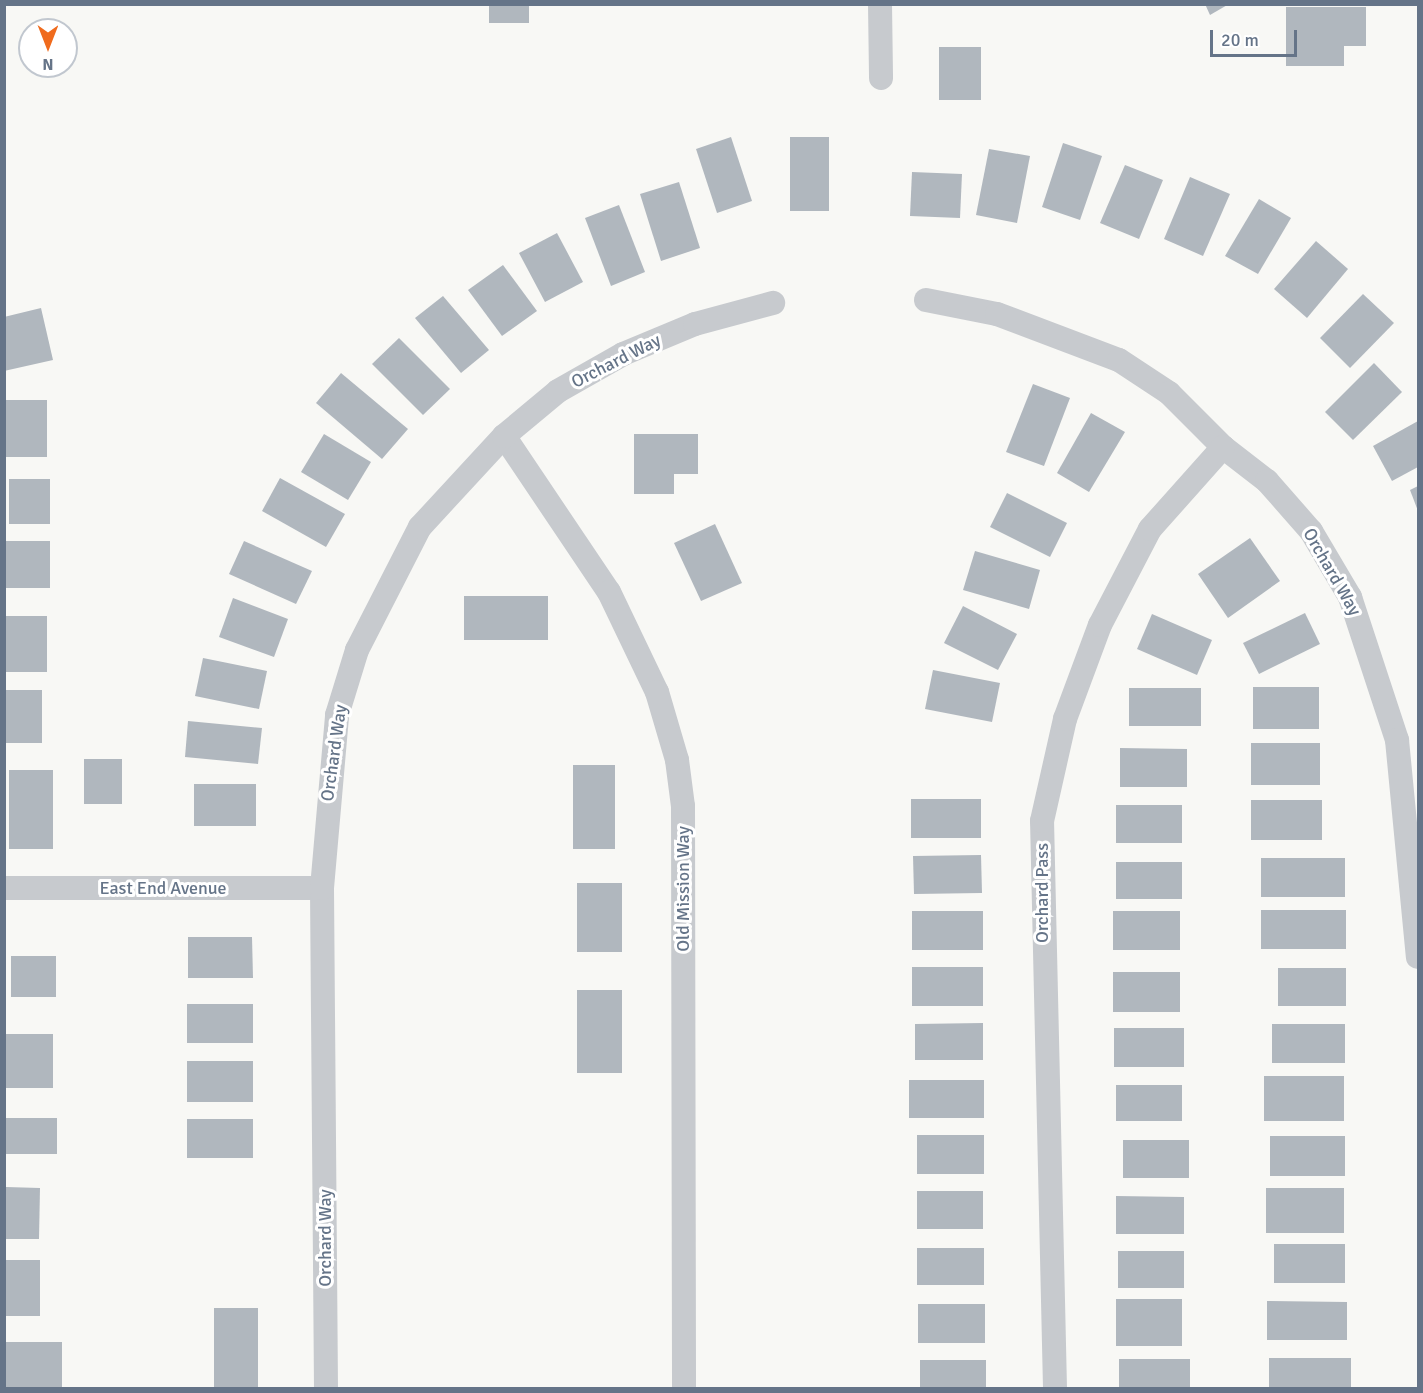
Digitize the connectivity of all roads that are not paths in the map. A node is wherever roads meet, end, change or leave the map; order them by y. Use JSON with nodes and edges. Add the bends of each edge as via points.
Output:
{"nodes":[{"id":1,"x":880,"y":4,"type":"edge"},
{"id":2,"x":881,"y":78,"type":"dead end"},
{"id":3,"x":926,"y":300,"type":"dead end"},
{"id":4,"x":773,"y":303,"type":"dead end"},
{"id":5,"x":504,"y":436,"type":"junction"},
{"id":6,"x":1222,"y":447,"type":"junction"},
{"id":7,"x":4,"y":888,"type":"edge"},
{"id":8,"x":322,"y":888,"type":"junction"},
{"id":9,"x":1416,"y":889,"type":"edge"},
{"id":10,"x":1419,"y":957,"type":"edge"},
{"id":11,"x":326,"y":1389,"type":"edge"},
{"id":12,"x":684,"y":1389,"type":"edge"},
{"id":13,"x":1054,"y":1389,"type":"edge"}],
"edges":[{"from":1,"to":2,"type":"street"},
{"from":3,"to":6,"type":"street","name":"Orchard Way","via":[[997,314],[1119,360],[1169,393]]},
{"from":4,"to":5,"type":"street","name":"Orchard Way","via":[[694,324],[623,354],[558,391]]},
{"from":5,"to":8,"type":"street","name":"Orchard Way","via":[[420,527],[357,651],[337,715]]},
{"from":5,"to":12,"type":"street","name":"Old Mission Way","via":[[609,592],[657,692],[676,760],[683,806]]},
{"from":6,"to":9,"type":"street","name":"Orchard Way","via":[[1267,481],[1311,531],[1350,597],[1397,740]]},
{"from":6,"to":13,"type":"street","name":"Orchard Pass","via":[[1150,530],[1100,625],[1065,719],[1041,821]]},
{"from":7,"to":8,"type":"street","name":"East End Avenue"},
{"from":8,"to":11,"type":"street","name":"Orchard Way"},
{"from":9,"to":10,"type":"street","name":"Orchard Way"}]}
